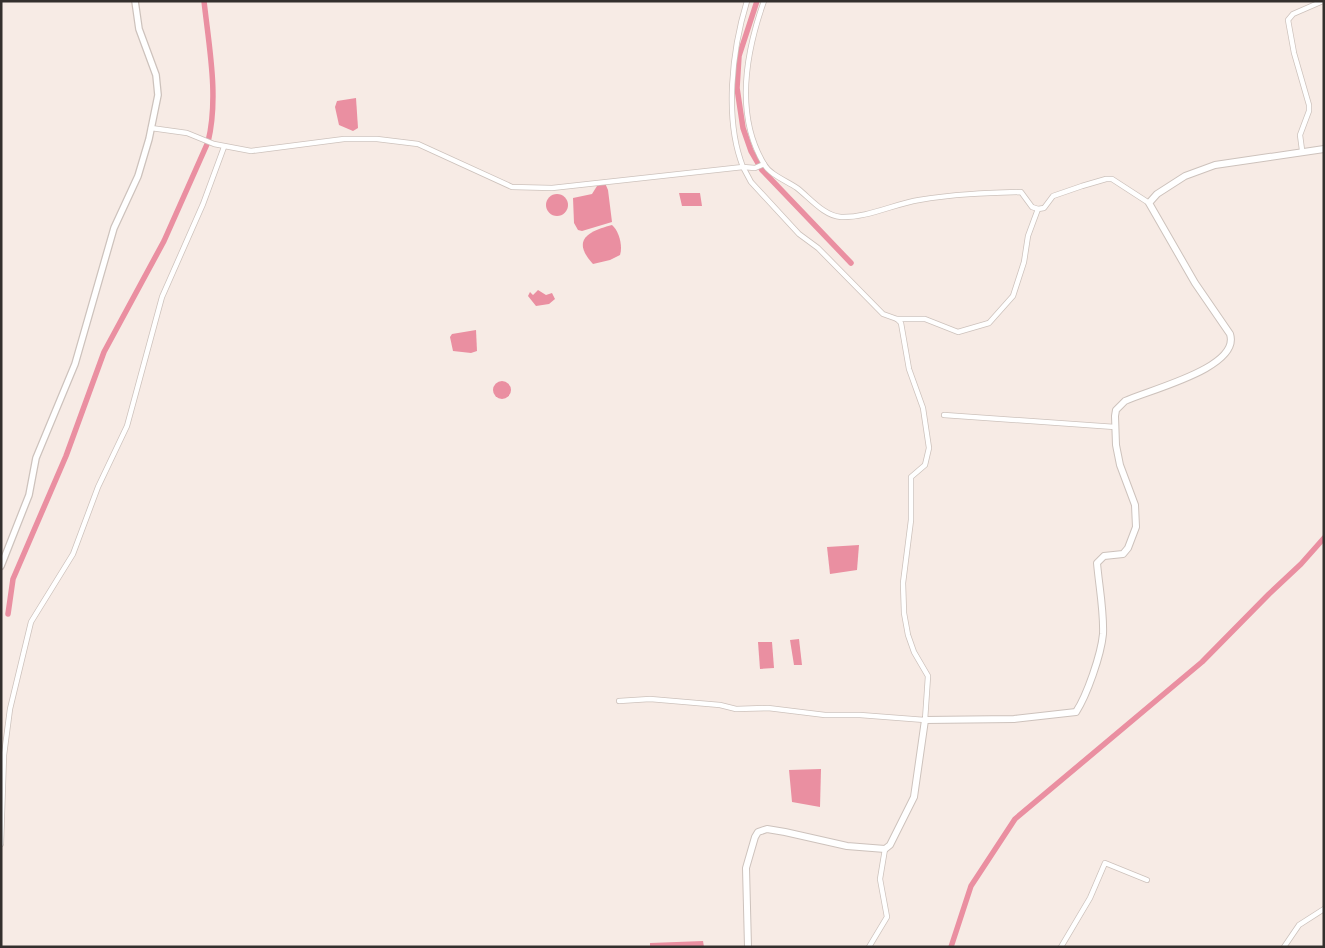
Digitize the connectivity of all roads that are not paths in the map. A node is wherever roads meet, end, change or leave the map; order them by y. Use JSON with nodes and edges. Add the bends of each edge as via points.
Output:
{"nodes":[{"id":1,"x":135,"y":1,"type":"edge"},
{"id":2,"x":747,"y":1,"type":"edge"},
{"id":3,"x":764,"y":1,"type":"edge"},
{"id":4,"x":1323,"y":1,"type":"edge"},
{"id":5,"x":151,"y":128,"type":"junction"},
{"id":6,"x":224,"y":146,"type":"junction"},
{"id":7,"x":1324,"y":149,"type":"edge"},
{"id":8,"x":1302,"y":150,"type":"junction"},
{"id":9,"x":763,"y":165,"type":"junction"},
{"id":10,"x":743,"y":167,"type":"junction"},
{"id":11,"x":1149,"y":203,"type":"junction"},
{"id":12,"x":1038,"y":209,"type":"junction"},
{"id":13,"x":897,"y":319,"type":"junction"},
{"id":14,"x":944,"y":415,"type":"dead end"},
{"id":15,"x":1115,"y":427,"type":"junction"},
{"id":16,"x":1,"y":566,"type":"edge"},
{"id":17,"x":619,"y":701,"type":"dead end"},
{"id":18,"x":925,"y":720,"type":"junction"},
{"id":19,"x":1,"y":844,"type":"edge"},
{"id":20,"x":885,"y":849,"type":"junction"},
{"id":21,"x":1147,"y":880,"type":"dead end"},
{"id":22,"x":1324,"y":909,"type":"edge"},
{"id":23,"x":748,"y":947,"type":"edge"},
{"id":24,"x":869,"y":947,"type":"edge"},
{"id":25,"x":1061,"y":947,"type":"edge"},
{"id":26,"x":1284,"y":947,"type":"edge"}],
"edges":[{"from":1,"to":5,"type":"street","via":[[138,29],[156,75],[158,95]]},
{"from":2,"to":10,"type":"street","via":[[732,83],[735,132]]},
{"from":3,"to":9,"type":"street","via":[[752,40],[745,85],[749,122]]},
{"from":4,"to":8,"type":"street","via":[[1293,14],[1288,20],[1309,105],[1300,134]]},
{"from":5,"to":6,"type":"street","via":[[187,133]]},
{"from":5,"to":16,"type":"street","via":[[138,176],[114,228],[75,364],[36,458],[29,495]]},
{"from":6,"to":10,"type":"street","via":[[251,151],[362,139],[418,144],[520,188],[552,188]]},
{"from":6,"to":19,"type":"street","via":[[203,204],[162,297],[127,426],[98,487],[73,554],[31,622],[10,709],[4,755]]},
{"from":7,"to":8,"type":"main road"},
{"from":8,"to":11,"type":"main road","via":[[1215,165],[1185,176]]},
{"from":9,"to":10,"type":"street"},
{"from":9,"to":12,"type":"street","via":[[826,212],[839,217],[918,200],[996,192],[1021,192],[1032,207]]},
{"from":10,"to":13,"type":"street","via":[[750,182],[799,234],[818,248],[883,314]]},
{"from":11,"to":12,"type":"street","via":[[1118,182],[1106,179],[1054,196],[1044,208]]},
{"from":11,"to":15,"type":"main road","via":[[1233,342],[1230,349],[1203,370],[1125,401],[1116,410]]},
{"from":12,"to":13,"type":"street","via":[[1014,296],[989,323],[958,332],[925,320]]},
{"from":13,"to":18,"type":"street","via":[[909,369],[923,408],[930,448],[924,465],[911,477],[909,537],[903,582],[908,635],[928,676]]},
{"from":14,"to":15,"type":"street"},
{"from":15,"to":18,"type":"main road","via":[[1120,465],[1135,505],[1136,527],[1123,554],[1104,556],[1098,564],[1102,634],[1081,705],[1076,712],[1069,714],[1014,719]]},
{"from":17,"to":18,"type":"street","via":[[650,699],[736,709],[768,708],[825,715]]},
{"from":18,"to":20,"type":"main road","via":[[914,797]]},
{"from":20,"to":23,"type":"main road","via":[[847,846],[792,833],[758,832],[746,868]]},
{"from":20,"to":24,"type":"street","via":[[880,879],[887,917]]},
{"from":21,"to":25,"type":"street","via":[[1105,863],[1090,898]]},
{"from":22,"to":26,"type":"street","via":[[1299,925]]}]}
